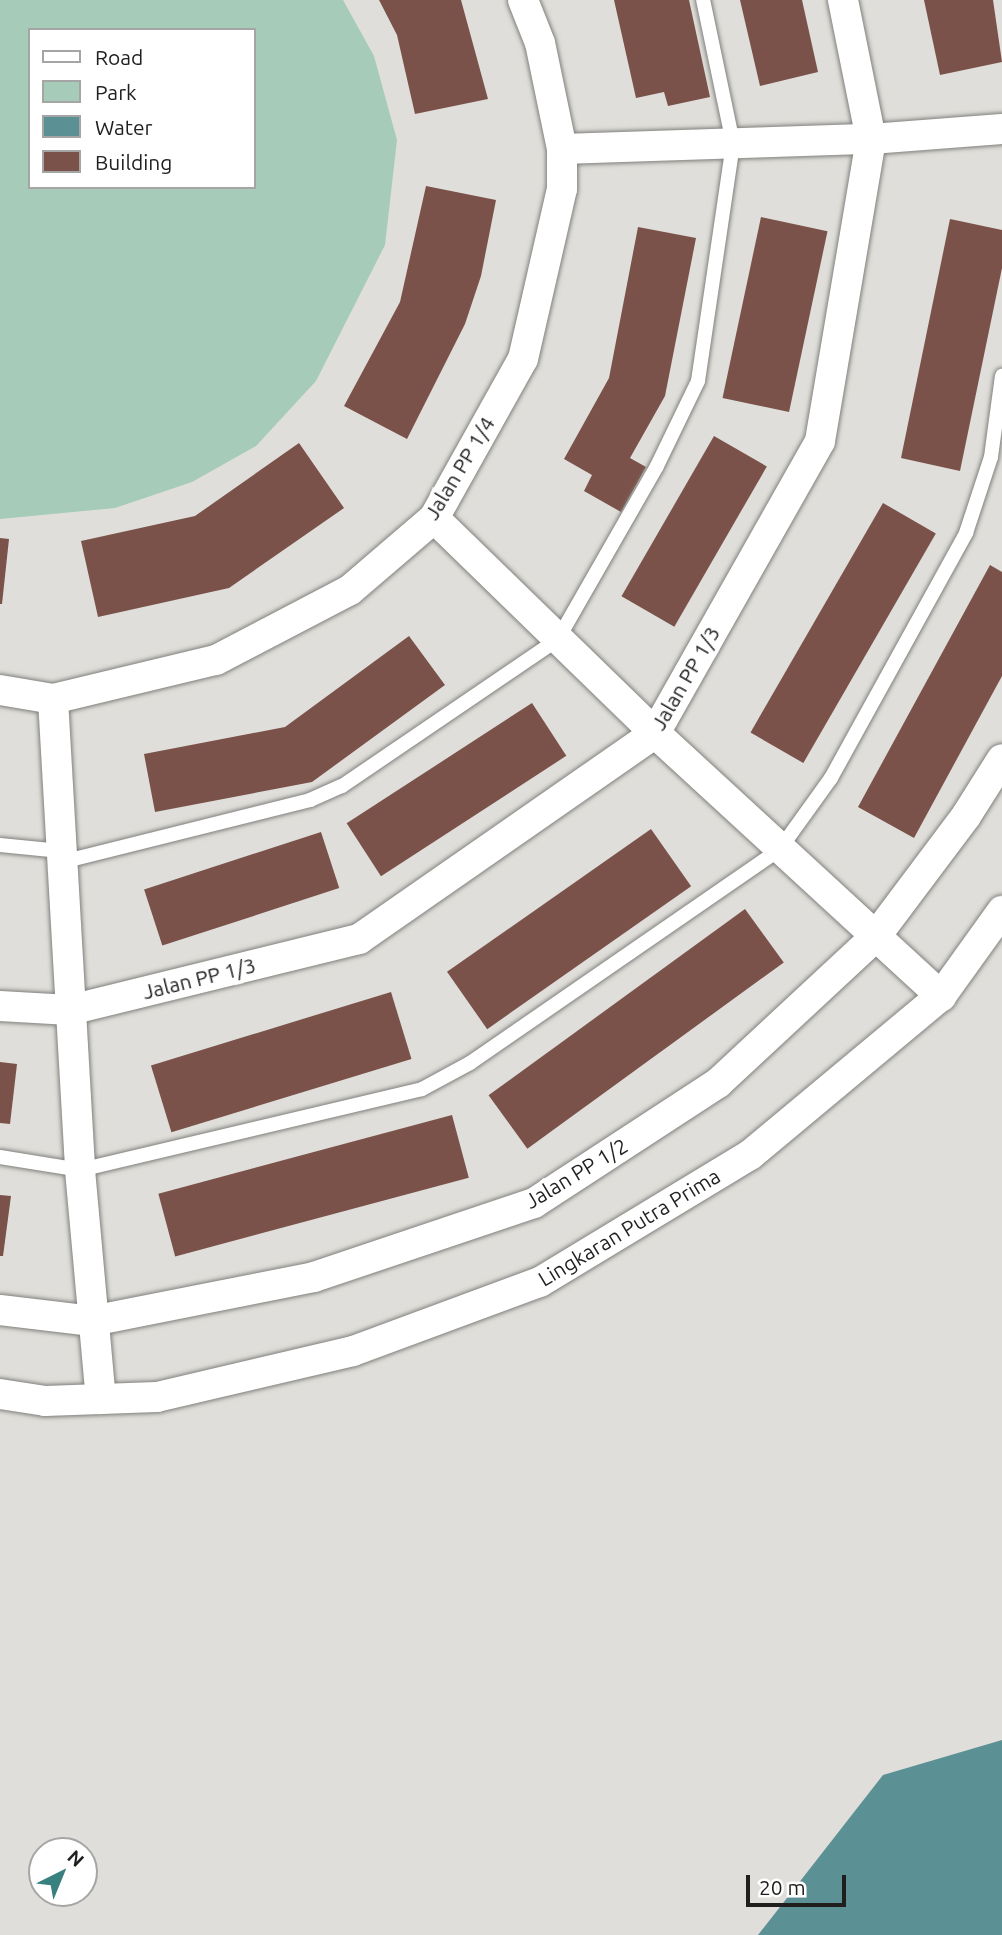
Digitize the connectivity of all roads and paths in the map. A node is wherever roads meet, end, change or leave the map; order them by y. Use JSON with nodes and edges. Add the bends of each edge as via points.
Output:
{"nodes":[{"id":1,"x":523,"y":0,"type":"edge"},
{"id":2,"x":703,"y":0,"type":"edge"},
{"id":3,"x":843,"y":0,"type":"edge"},
{"id":4,"x":1002,"y":129,"type":"edge"},
{"id":5,"x":871,"y":139,"type":"junction"},
{"id":6,"x":733,"y":143,"type":"junction"},
{"id":7,"x":562,"y":149,"type":"junction"},
{"id":8,"x":1002,"y":376,"type":"edge"},
{"id":9,"x":435,"y":518,"type":"junction"},
{"id":10,"x":558,"y":639,"type":"junction"},
{"id":11,"x":0,"y":690,"type":"edge"},
{"id":12,"x":52,"y":699,"type":"junction"},
{"id":13,"x":655,"y":733,"type":"junction"},
{"id":14,"x":1002,"y":759,"type":"edge"},
{"id":15,"x":0,"y":845,"type":"edge"},
{"id":16,"x":780,"y":849,"type":"junction"},
{"id":17,"x":61,"y":856,"type":"junction"},
{"id":18,"x":1002,"y":911,"type":"edge"},
{"id":19,"x":876,"y":936,"type":"junction"},
{"id":20,"x":942,"y":996,"type":"junction"},
{"id":21,"x":0,"y":1006,"type":"edge"},
{"id":22,"x":70,"y":1010,"type":"junction"},
{"id":23,"x":0,"y":1157,"type":"edge"},
{"id":24,"x":80,"y":1170,"type":"junction"},
{"id":25,"x":0,"y":1310,"type":"edge"},
{"id":26,"x":92,"y":1321,"type":"junction"},
{"id":27,"x":0,"y":1394,"type":"edge"},
{"id":28,"x":102,"y":1399,"type":"junction"}],
"edges":[{"from":1,"to":7,"type":"street","name":"Jalan PP 1/4","via":[[540,43]]},
{"from":2,"to":6,"type":"lane"},
{"from":3,"to":5,"type":"street","name":"Jalan PP 1/3"},
{"from":4,"to":5,"type":"street"},
{"from":5,"to":6,"type":"street"},
{"from":5,"to":13,"type":"street","name":"Jalan PP 1/3","via":[[820,441]]},
{"from":6,"to":7,"type":"street"},
{"from":6,"to":10,"type":"lane","via":[[698,381],[657,466]]},
{"from":7,"to":9,"type":"street","name":"Jalan PP 1/4","via":[[562,190],[523,359]]},
{"from":8,"to":16,"type":"lane","via":[[991,457],[966,533],[831,778]]},
{"from":9,"to":10,"type":"street"},
{"from":9,"to":12,"type":"street","name":"Jalan PP 1/4","via":[[350,590],[216,660]]},
{"from":10,"to":13,"type":"street"},
{"from":10,"to":17,"type":"lane","via":[[341,786],[310,800]]},
{"from":11,"to":12,"type":"street","name":"Jalan PP 1/4"},
{"from":12,"to":17,"type":"street"},
{"from":13,"to":16,"type":"street"},
{"from":13,"to":22,"type":"street","name":"Jalan PP 1/3","via":[[359,939]]},
{"from":14,"to":19,"type":"street","name":"Jalan PP 1/2","via":[[966,816]]},
{"from":15,"to":17,"type":"lane"},
{"from":16,"to":19,"type":"street"},
{"from":16,"to":24,"type":"lane","via":[[470,1063],[422,1089]]},
{"from":17,"to":22,"type":"street"},
{"from":18,"to":20,"type":"street","name":"Lingkaran Putra Prima"},
{"from":19,"to":20,"type":"street"},
{"from":19,"to":26,"type":"street","name":"Jalan PP 1/2","via":[[718,1083],[534,1203],[314,1277]]},
{"from":20,"to":28,"type":"street","name":"Lingkaran Putra Prima","via":[[750,1155],[540,1282],[353,1351],[157,1397]]},
{"from":21,"to":22,"type":"street","name":"Jalan PP 1/3"},
{"from":22,"to":24,"type":"street"},
{"from":23,"to":24,"type":"lane"},
{"from":24,"to":26,"type":"street"},
{"from":25,"to":26,"type":"street","name":"Jalan PP 1/2"},
{"from":26,"to":28,"type":"street"},
{"from":27,"to":28,"type":"street","name":"Lingkaran Putra Prima","via":[[45,1401]]}]}
